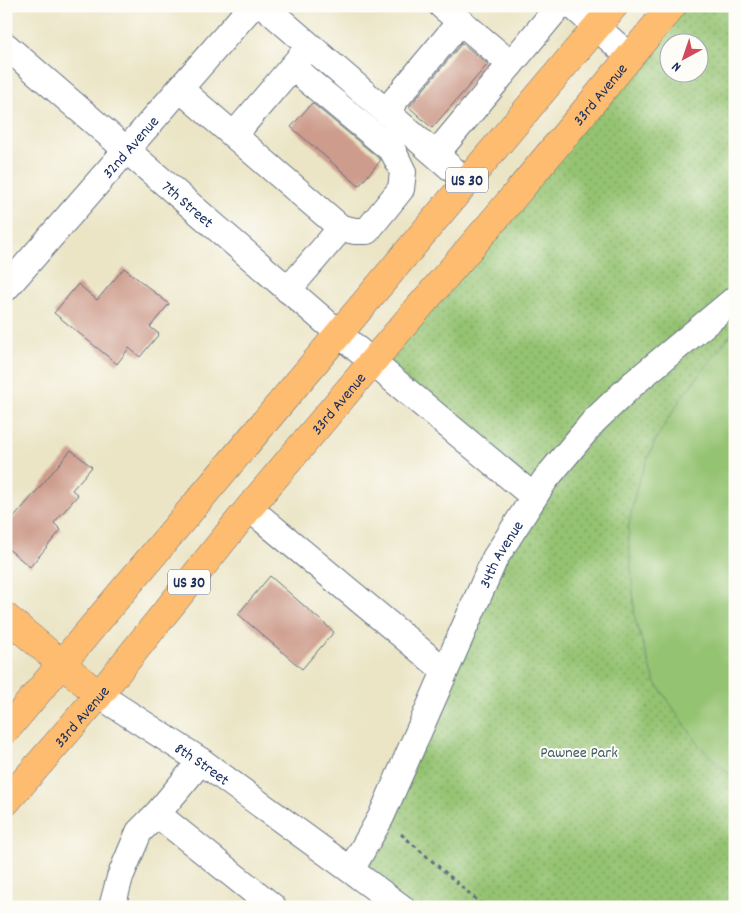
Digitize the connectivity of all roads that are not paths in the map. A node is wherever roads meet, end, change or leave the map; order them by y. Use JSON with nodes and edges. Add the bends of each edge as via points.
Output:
{"nodes":[{"id":1,"x":252,"y":6,"type":"edge"},
{"id":2,"x":264,"y":6,"type":"edge"},
{"id":3,"x":559,"y":6,"type":"edge"},
{"id":4,"x":573,"y":6,"type":"edge"},
{"id":5,"x":614,"y":6,"type":"edge"},
{"id":6,"x":672,"y":6,"type":"edge"},
{"id":7,"x":451,"y":14,"type":"edge"},
{"id":8,"x":596,"y":28,"type":"junction"},
{"id":9,"x":6,"y":46,"type":"edge"},
{"id":10,"x":310,"y":46,"type":"junction"},
{"id":11,"x":630,"y":57,"type":"junction"},
{"id":12,"x":511,"y":64,"type":"junction"},
{"id":13,"x":292,"y":67,"type":"junction"},
{"id":14,"x":180,"y":88,"type":"junction"},
{"id":15,"x":386,"y":111,"type":"junction"},
{"id":16,"x":234,"y":135,"type":"junction"},
{"id":17,"x":126,"y":150,"type":"junction"},
{"id":18,"x":430,"y":150,"type":"junction"},
{"id":19,"x":403,"y":172,"type":"junction"},
{"id":20,"x":466,"y":181,"type":"junction"},
{"id":21,"x":341,"y":228,"type":"junction"},
{"id":22,"x":6,"y":288,"type":"edge"},
{"id":23,"x":288,"y":290,"type":"junction"},
{"id":24,"x":735,"y":300,"type":"edge"},
{"id":25,"x":339,"y":334,"type":"junction"},
{"id":26,"x":372,"y":362,"type":"junction"},
{"id":27,"x":534,"y":497,"type":"junction"},
{"id":28,"x":249,"y":508,"type":"junction"},
{"id":29,"x":6,"y":617,"type":"edge"},
{"id":30,"x":61,"y":663,"type":"junction"},
{"id":31,"x":445,"y":671,"type":"junction"},
{"id":32,"x":99,"y":694,"type":"junction"},
{"id":33,"x":6,"y":730,"type":"edge"},
{"id":34,"x":201,"y":761,"type":"junction"},
{"id":35,"x":6,"y":802,"type":"edge"},
{"id":36,"x":157,"y":814,"type":"junction"},
{"id":37,"x":351,"y":870,"type":"junction"},
{"id":38,"x":112,"y":907,"type":"edge"},
{"id":39,"x":273,"y":907,"type":"edge"},
{"id":40,"x":401,"y":907,"type":"edge"}],
"edges":[{"from":1,"to":14,"type":"street","name":"32nd Avenue"},
{"from":2,"to":10,"type":"street"},
{"from":3,"to":12,"type":"street"},
{"from":4,"to":8,"type":"street"},
{"from":5,"to":8,"type":"main road","number":"US 30"},
{"from":6,"to":11,"type":"main road","name":"33rd Avenue","number":"US 30"},
{"from":7,"to":12,"type":"street"},
{"from":7,"to":15,"type":"street"},
{"from":8,"to":11,"type":"street"},
{"from":8,"to":20,"type":"main road","number":"US 30"},
{"from":9,"to":17,"type":"street","name":"7th Street"},
{"from":10,"to":13,"type":"street"},
{"from":10,"to":15,"type":"street"},
{"from":11,"to":26,"type":"main road","name":"33rd Avenue","number":"US 30"},
{"from":12,"to":18,"type":"street"},
{"from":13,"to":16,"type":"street"},
{"from":13,"to":19,"type":"street","via":[[393,151]]},
{"from":14,"to":16,"type":"street"},
{"from":14,"to":17,"type":"street","name":"32nd Avenue"},
{"from":15,"to":18,"type":"street"},
{"from":16,"to":21,"type":"street"},
{"from":17,"to":22,"type":"street","name":"32nd Avenue"},
{"from":17,"to":23,"type":"street","name":"7th Street"},
{"from":18,"to":19,"type":"street"},
{"from":18,"to":20,"type":"street"},
{"from":19,"to":21,"type":"street","via":[[402,189],[367,231]]},
{"from":20,"to":25,"type":"main road","number":"US 30"},
{"from":21,"to":23,"type":"street"},
{"from":23,"to":25,"type":"street","name":"7th Street"},
{"from":24,"to":27,"type":"street","name":"34th Avenue","via":[[634,383],[594,421]]},
{"from":25,"to":26,"type":"street","name":"7th Street"},
{"from":25,"to":30,"type":"main road","number":"US 30"},
{"from":26,"to":27,"type":"street","name":"7th Street"},
{"from":26,"to":28,"type":"main road","name":"33rd Avenue","number":"US 30"},
{"from":27,"to":31,"type":"street","name":"34th Avenue","via":[[495,558]]},
{"from":28,"to":31,"type":"street"},
{"from":28,"to":32,"type":"main road","name":"33rd Avenue","number":"US 30"},
{"from":29,"to":30,"type":"main road","name":"8th Street"},
{"from":30,"to":32,"type":"main road","name":"8th Street"},
{"from":30,"to":33,"type":"main road","number":"US 30"},
{"from":31,"to":37,"type":"street","name":"34th Avenue","via":[[381,817]]},
{"from":32,"to":34,"type":"street","name":"8th Street"},
{"from":32,"to":35,"type":"main road","name":"33rd Avenue","number":"US 30"},
{"from":34,"to":36,"type":"street"},
{"from":34,"to":37,"type":"street","name":"8th Street"},
{"from":36,"to":38,"type":"street","via":[[139,832],[120,877]]},
{"from":36,"to":39,"type":"street"},
{"from":37,"to":40,"type":"street","name":"8th Street"}]}
